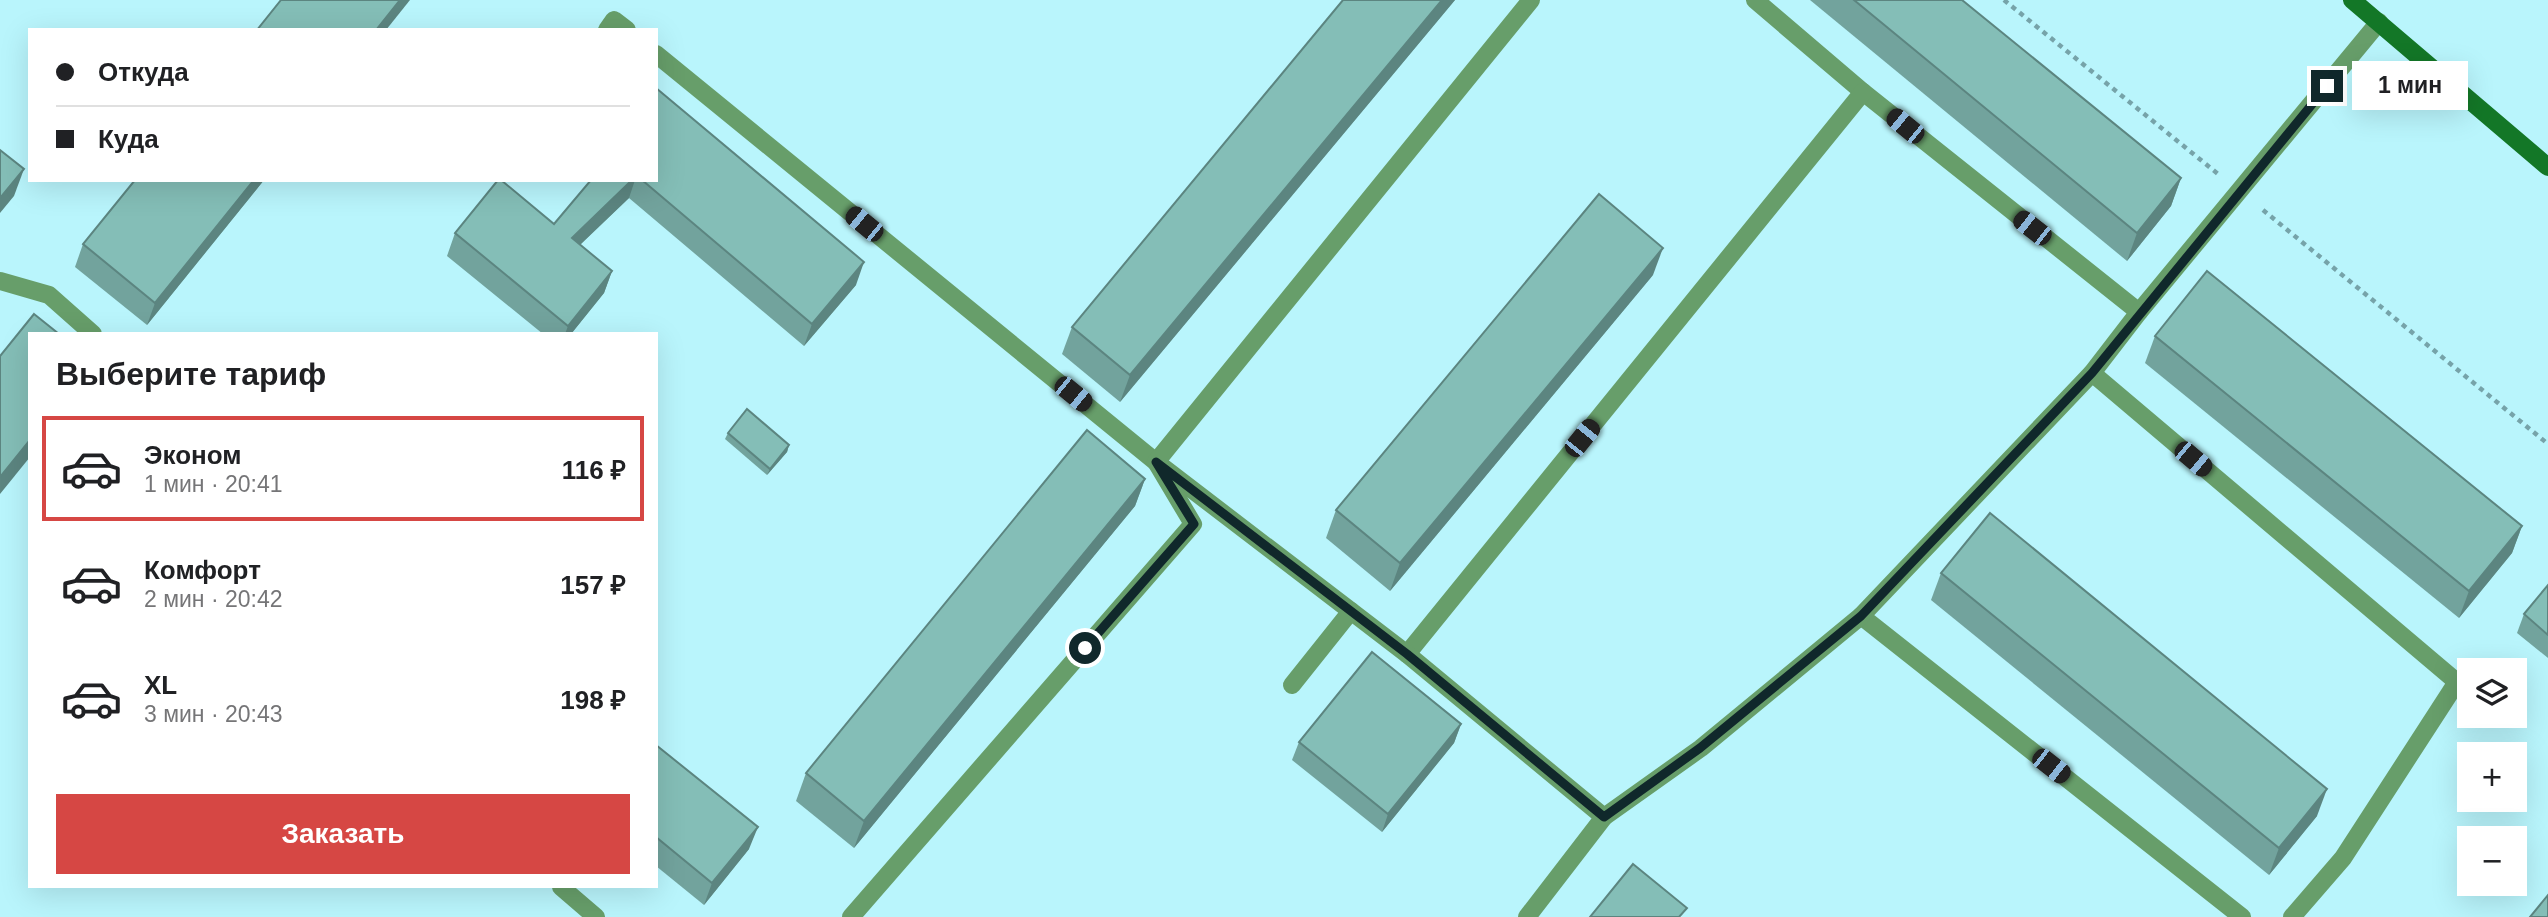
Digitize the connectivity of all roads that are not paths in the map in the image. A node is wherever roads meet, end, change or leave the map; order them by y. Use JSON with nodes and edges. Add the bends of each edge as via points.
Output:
{"nodes":[{"id":1,"x":1531,"y":0,"type":"edge"},
{"id":2,"x":1755,"y":0,"type":"edge"},
{"id":3,"x":2352,"y":0,"type":"edge"},
{"id":4,"x":2379,"y":22,"type":"junction"},
{"id":5,"x":608,"y":28,"type":"edge"},
{"id":6,"x":624,"y":28,"type":"edge"},
{"id":7,"x":658,"y":56,"type":"edge"},
{"id":8,"x":1863,"y":92,"type":"junction"},
{"id":9,"x":2548,"y":167,"type":"edge"},
{"id":10,"x":0,"y":281,"type":"edge"},
{"id":11,"x":2138,"y":312,"type":"junction"},
{"id":12,"x":91,"y":332,"type":"edge"},
{"id":13,"x":2092,"y":373,"type":"junction"},
{"id":14,"x":1156,"y":462,"type":"junction"},
{"id":15,"x":1351,"y":611,"type":"junction"},
{"id":16,"x":1861,"y":616,"type":"junction"},
{"id":17,"x":1407,"y":654,"type":"junction"},
{"id":18,"x":1292,"y":685,"type":"dead end"},
{"id":19,"x":1604,"y":817,"type":"junction"},
{"id":20,"x":562,"y":888,"type":"edge"},
{"id":21,"x":596,"y":917,"type":"edge"},
{"id":22,"x":851,"y":917,"type":"edge"},
{"id":23,"x":1527,"y":917,"type":"edge"},
{"id":24,"x":2242,"y":917,"type":"edge"},
{"id":25,"x":2292,"y":917,"type":"edge"}],
"edges":[{"from":1,"to":14,"type":"lane"},
{"from":2,"to":8,"type":"lane"},
{"from":3,"to":4,"type":"street"},
{"from":4,"to":9,"type":"street"},
{"from":4,"to":11,"type":"lane"},
{"from":5,"to":6,"type":"lane","via":[[614,20]]},
{"from":7,"to":14,"type":"lane"},
{"from":8,"to":11,"type":"lane"},
{"from":8,"to":17,"type":"lane"},
{"from":10,"to":12,"type":"lane","via":[[49,295]]},
{"from":11,"to":13,"type":"lane"},
{"from":13,"to":16,"type":"lane"},
{"from":13,"to":25,"type":"lane","via":[[2457,682],[2343,858]]},
{"from":14,"to":15,"type":"lane"},
{"from":14,"to":22,"type":"lane","via":[[1194,524]]},
{"from":15,"to":17,"type":"lane"},
{"from":15,"to":18,"type":"lane"},
{"from":16,"to":19,"type":"lane","via":[[1700,748]]},
{"from":16,"to":24,"type":"lane"},
{"from":17,"to":19,"type":"lane"},
{"from":19,"to":23,"type":"lane"},
{"from":20,"to":21,"type":"lane"}]}
